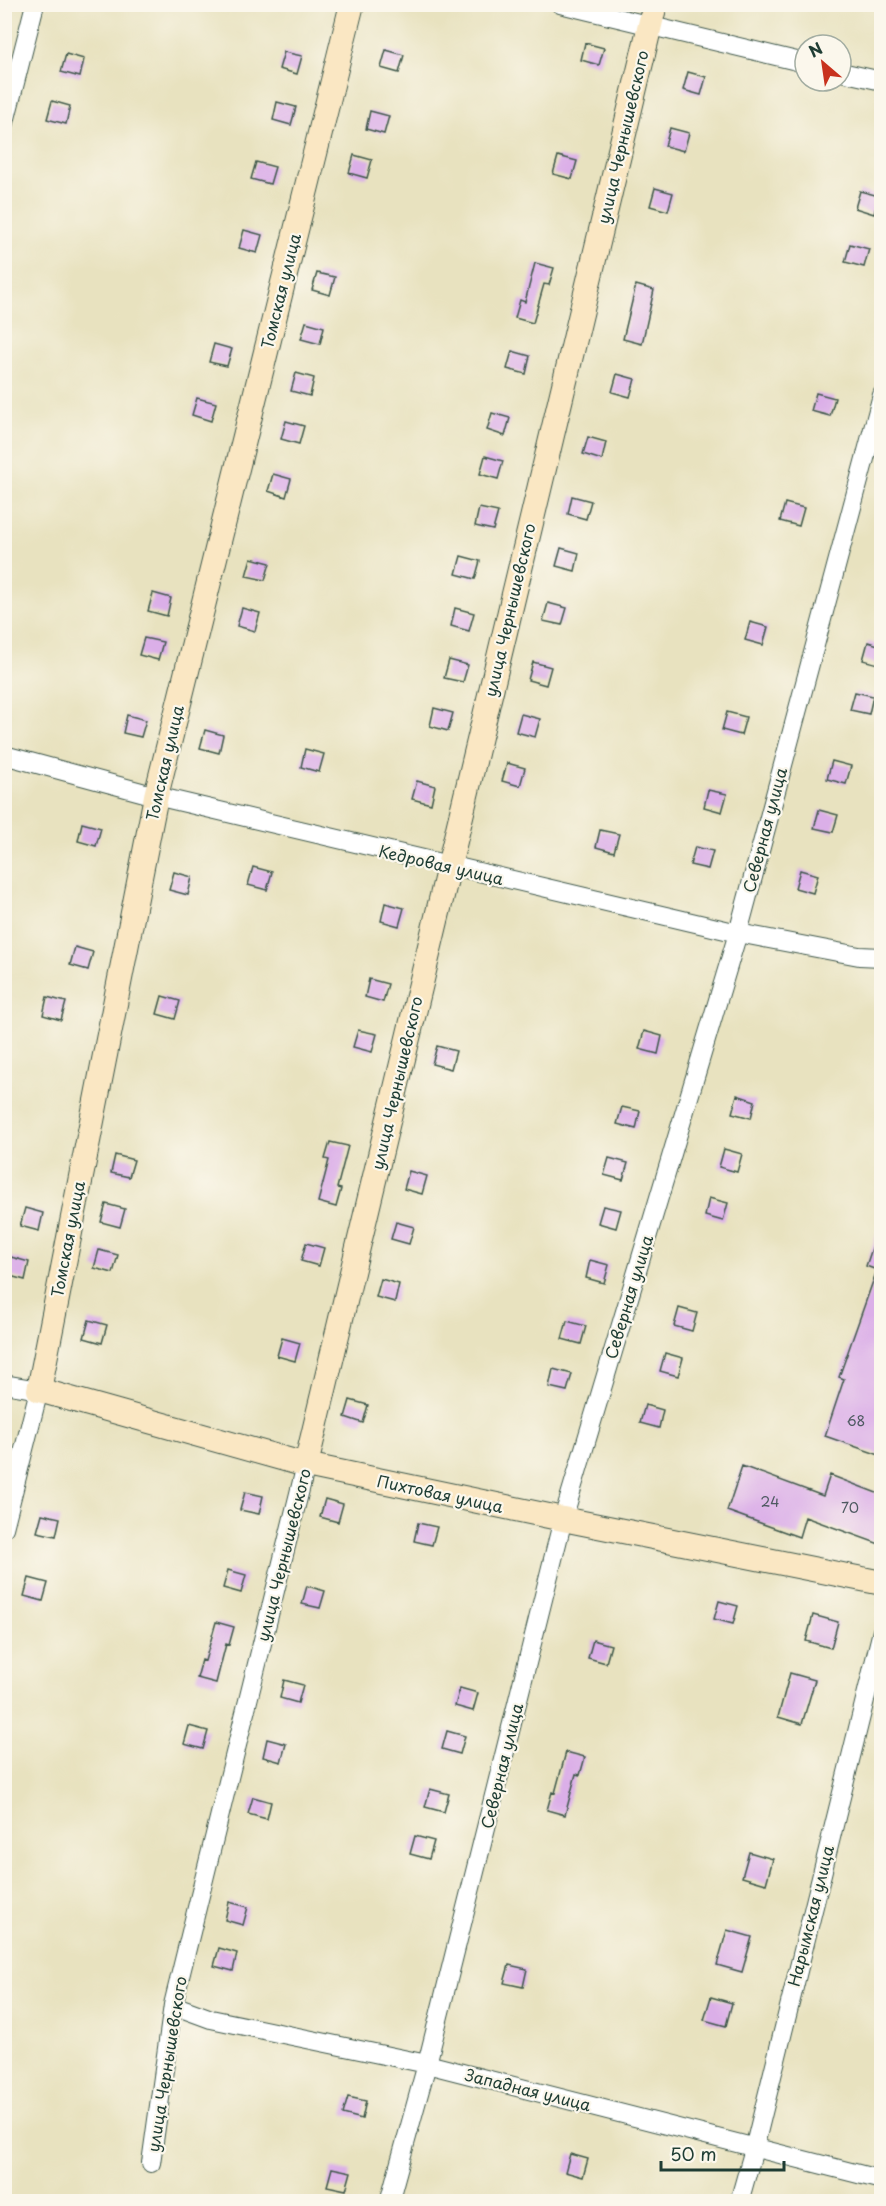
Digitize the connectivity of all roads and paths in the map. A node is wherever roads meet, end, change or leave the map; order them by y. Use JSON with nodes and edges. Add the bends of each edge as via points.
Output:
{"nodes":[{"id":1,"x":35,"y":4,"type":"edge"},
{"id":2,"x":352,"y":4,"type":"edge"},
{"id":3,"x":560,"y":4,"type":"edge"},
{"id":4,"x":652,"y":15,"type":"edge"},
{"id":5,"x":793,"y":59,"type":"edge"},
{"id":6,"x":853,"y":75,"type":"edge"},
{"id":7,"x":882,"y":81,"type":"edge"},
{"id":8,"x":4,"y":126,"type":"edge"},
{"id":9,"x":882,"y":396,"type":"edge"},
{"id":10,"x":4,"y":755,"type":"edge"},
{"id":11,"x":156,"y":796,"type":"junction"},
{"id":12,"x":448,"y":867,"type":"junction"},
{"id":13,"x":738,"y":933,"type":"junction"},
{"id":14,"x":882,"y":957,"type":"edge"},
{"id":15,"x":4,"y":1384,"type":"edge"},
{"id":16,"x":39,"y":1390,"type":"junction"},
{"id":17,"x":306,"y":1465,"type":"junction"},
{"id":18,"x":563,"y":1520,"type":"junction"},
{"id":19,"x":4,"y":1528,"type":"edge"},
{"id":20,"x":882,"y":1583,"type":"edge"},
{"id":21,"x":882,"y":1631,"type":"edge"},
{"id":22,"x":172,"y":2006,"type":"junction"},
{"id":23,"x":427,"y":2064,"type":"junction"},
{"id":24,"x":754,"y":2149,"type":"junction"},
{"id":25,"x":151,"y":2163,"type":"dead end"},
{"id":26,"x":882,"y":2180,"type":"edge"},
{"id":27,"x":389,"y":2202,"type":"edge"},
{"id":28,"x":739,"y":2202,"type":"edge"}],
"edges":[{"from":1,"to":8,"type":"street"},
{"from":2,"to":11,"type":"street","name":"Томская улица"},
{"from":3,"to":4,"type":"street"},
{"from":4,"to":5,"type":"street"},
{"from":4,"to":12,"type":"street","name":"улица Чернышевского"},
{"from":6,"to":7,"type":"street"},
{"from":9,"to":13,"type":"street","name":"Северная улица"},
{"from":10,"to":11,"type":"street","name":"Кедровая улица"},
{"from":11,"to":12,"type":"street","name":"Кедровая улица"},
{"from":11,"to":16,"type":"street","name":"Томская улица"},
{"from":12,"to":13,"type":"street","name":"Кедровая улица"},
{"from":12,"to":17,"type":"street","name":"улица Чернышевского"},
{"from":13,"to":14,"type":"street","name":"Кедровая улица"},
{"from":13,"to":18,"type":"street","name":"Северная улица"},
{"from":15,"to":16,"type":"street","name":"Пихтовая улица"},
{"from":16,"to":17,"type":"street","name":"Пихтовая улица"},
{"from":16,"to":19,"type":"street","name":"Томская улица"},
{"from":17,"to":18,"type":"street","name":"Пихтовая улица"},
{"from":17,"to":22,"type":"street","name":"улица Чернышевского"},
{"from":18,"to":20,"type":"street","name":"Пихтовая улица"},
{"from":18,"to":23,"type":"street","name":"Северная улица"},
{"from":21,"to":24,"type":"street","name":"Нарымская улица"},
{"from":22,"to":23,"type":"street","name":"Западная улица","via":[[211,2019]]},
{"from":22,"to":25,"type":"street","name":"улица Чернышевского"},
{"from":23,"to":24,"type":"street","name":"Западная улица"},
{"from":23,"to":27,"type":"street","name":"Северная улица"},
{"from":24,"to":26,"type":"street","name":"Западная улица"},
{"from":24,"to":28,"type":"street","name":"Нарымская улица"}]}
